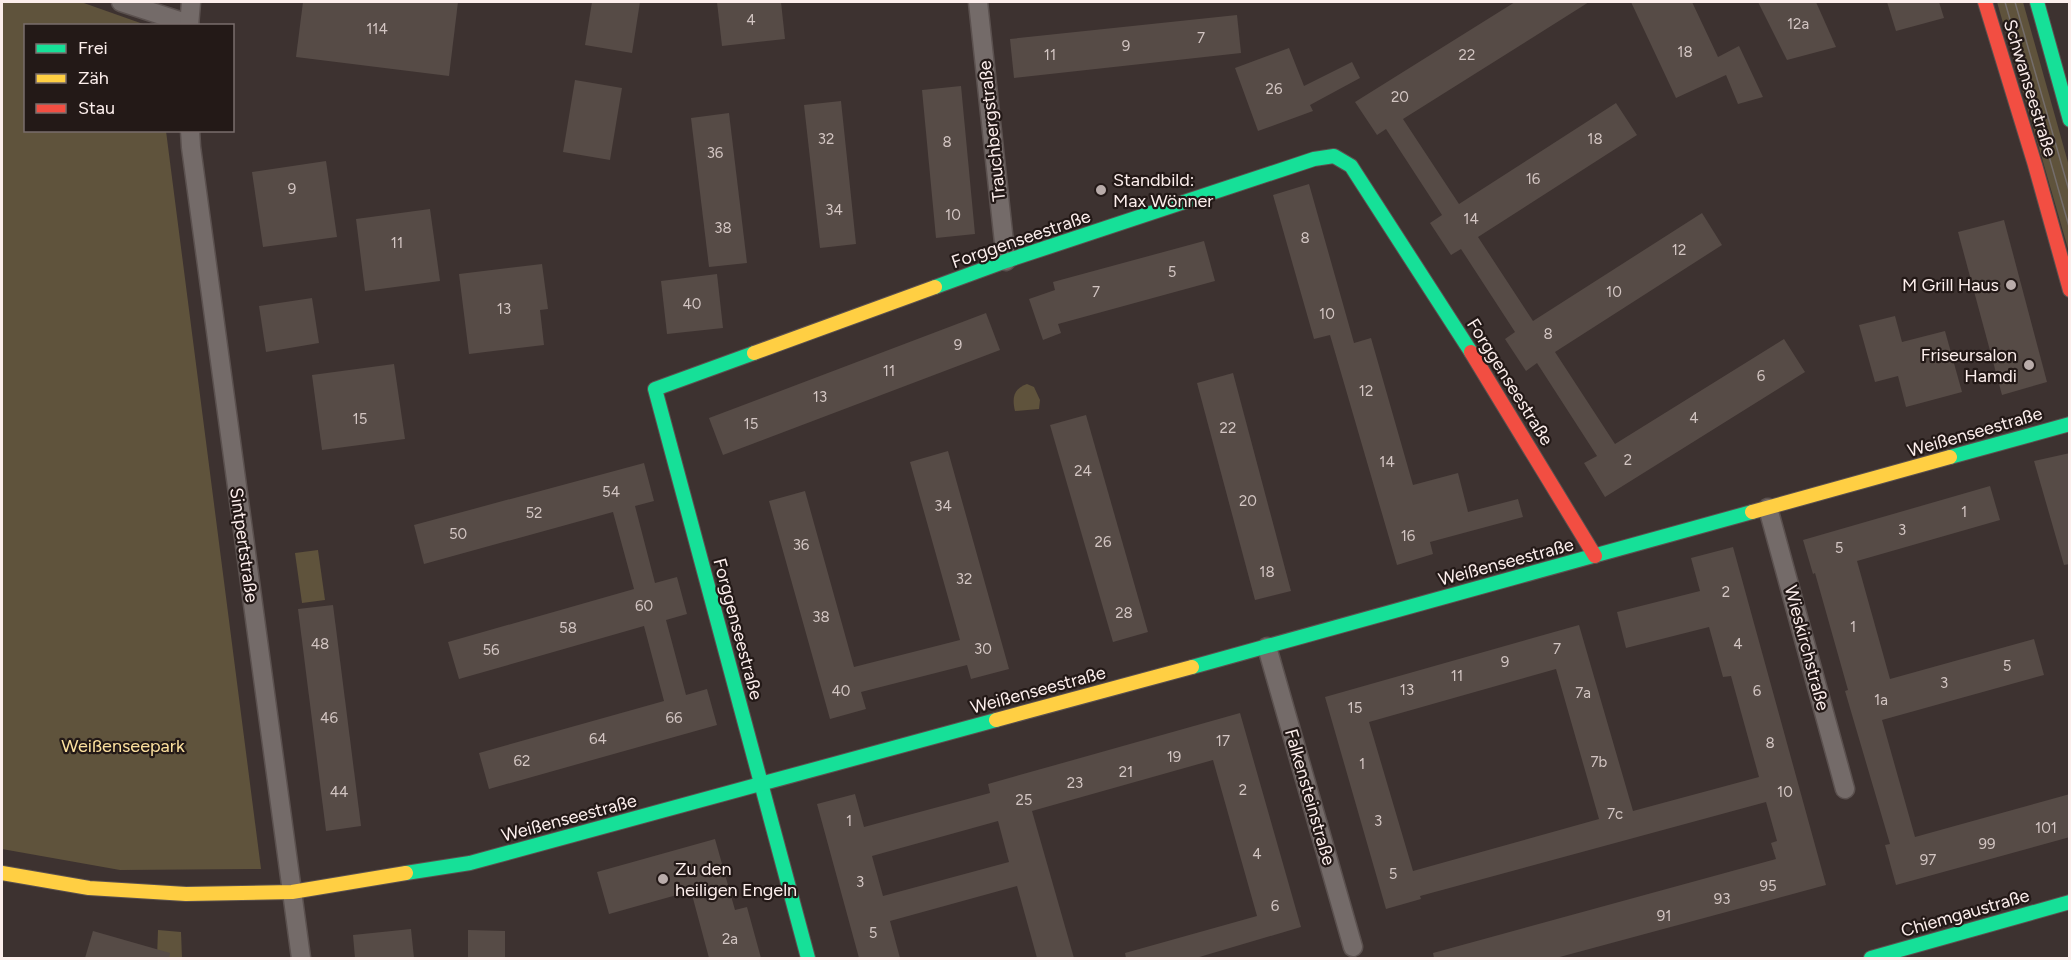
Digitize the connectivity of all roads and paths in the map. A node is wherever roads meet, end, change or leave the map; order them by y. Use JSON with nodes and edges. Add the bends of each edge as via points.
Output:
{"nodes":[{"id":1,"x":121,"y":2,"type":"edge"},
{"id":2,"x":191,"y":2,"type":"edge"},
{"id":3,"x":978,"y":2,"type":"edge"},
{"id":4,"x":1984,"y":2,"type":"edge"},
{"id":5,"x":2037,"y":2,"type":"edge"},
{"id":6,"x":186,"y":24,"type":"edge"},
{"id":7,"x":189,"y":24,"type":"edge"},
{"id":8,"x":2070,"y":120,"type":"edge"},
{"id":9,"x":190,"y":132,"type":"edge"},
{"id":10,"x":1006,"y":261,"type":"junction"},
{"id":11,"x":2070,"y":290,"type":"edge"},
{"id":12,"x":2070,"y":424,"type":"edge"},
{"id":13,"x":1768,"y":508,"type":"junction"},
{"id":14,"x":1595,"y":556,"type":"junction"},
{"id":15,"x":1267,"y":647,"type":"junction"},
{"id":16,"x":761,"y":785,"type":"junction"},
{"id":17,"x":1845,"y":789,"type":"dead end"},
{"id":18,"x":2,"y":873,"type":"edge"},
{"id":19,"x":292,"y":892,"type":"junction"},
{"id":20,"x":2070,"y":902,"type":"edge"},
{"id":21,"x":1353,"y":947,"type":"dead end"},
{"id":22,"x":301,"y":958,"type":"edge"},
{"id":23,"x":808,"y":958,"type":"edge"},
{"id":24,"x":1871,"y":958,"type":"edge"}],
"edges":[{"from":1,"to":6,"type":"street"},
{"from":2,"to":7,"type":"street"},
{"from":3,"to":10,"type":"street","name":"Trauchbergstraße"},
{"from":4,"to":11,"type":"street","name":"Schwanseestraße"},
{"from":5,"to":8,"type":"street","name":"Schwanseestraße"},
{"from":9,"to":19,"type":"street","name":"Sintpertstraße"},
{"from":10,"to":14,"type":"street","name":"Forggenseestraße","via":[[1314,159],[1340,157],[1351,166],[1471,352]]},
{"from":10,"to":16,"type":"street","name":"Forggenseestraße","via":[[655,389]]},
{"from":12,"to":13,"type":"street","name":"Weißenseestraße"},
{"from":13,"to":14,"type":"street","name":"Weißenseestraße"},
{"from":13,"to":17,"type":"street","name":"Wieskirchstraße"},
{"from":14,"to":15,"type":"street","name":"Weißenseestraße"},
{"from":15,"to":16,"type":"street","name":"Weißenseestraße"},
{"from":15,"to":21,"type":"street","name":"Falkensteinstraße"},
{"from":16,"to":19,"type":"street","name":"Weißenseestraße","via":[[470,863]]},
{"from":16,"to":23,"type":"street"},
{"from":18,"to":19,"type":"street","name":"Weißenseestraße","via":[[89,888],[186,894]]},
{"from":19,"to":22,"type":"street","name":"Sintpertstraße"},
{"from":20,"to":24,"type":"street","name":"Chiemgaustraße"}]}
